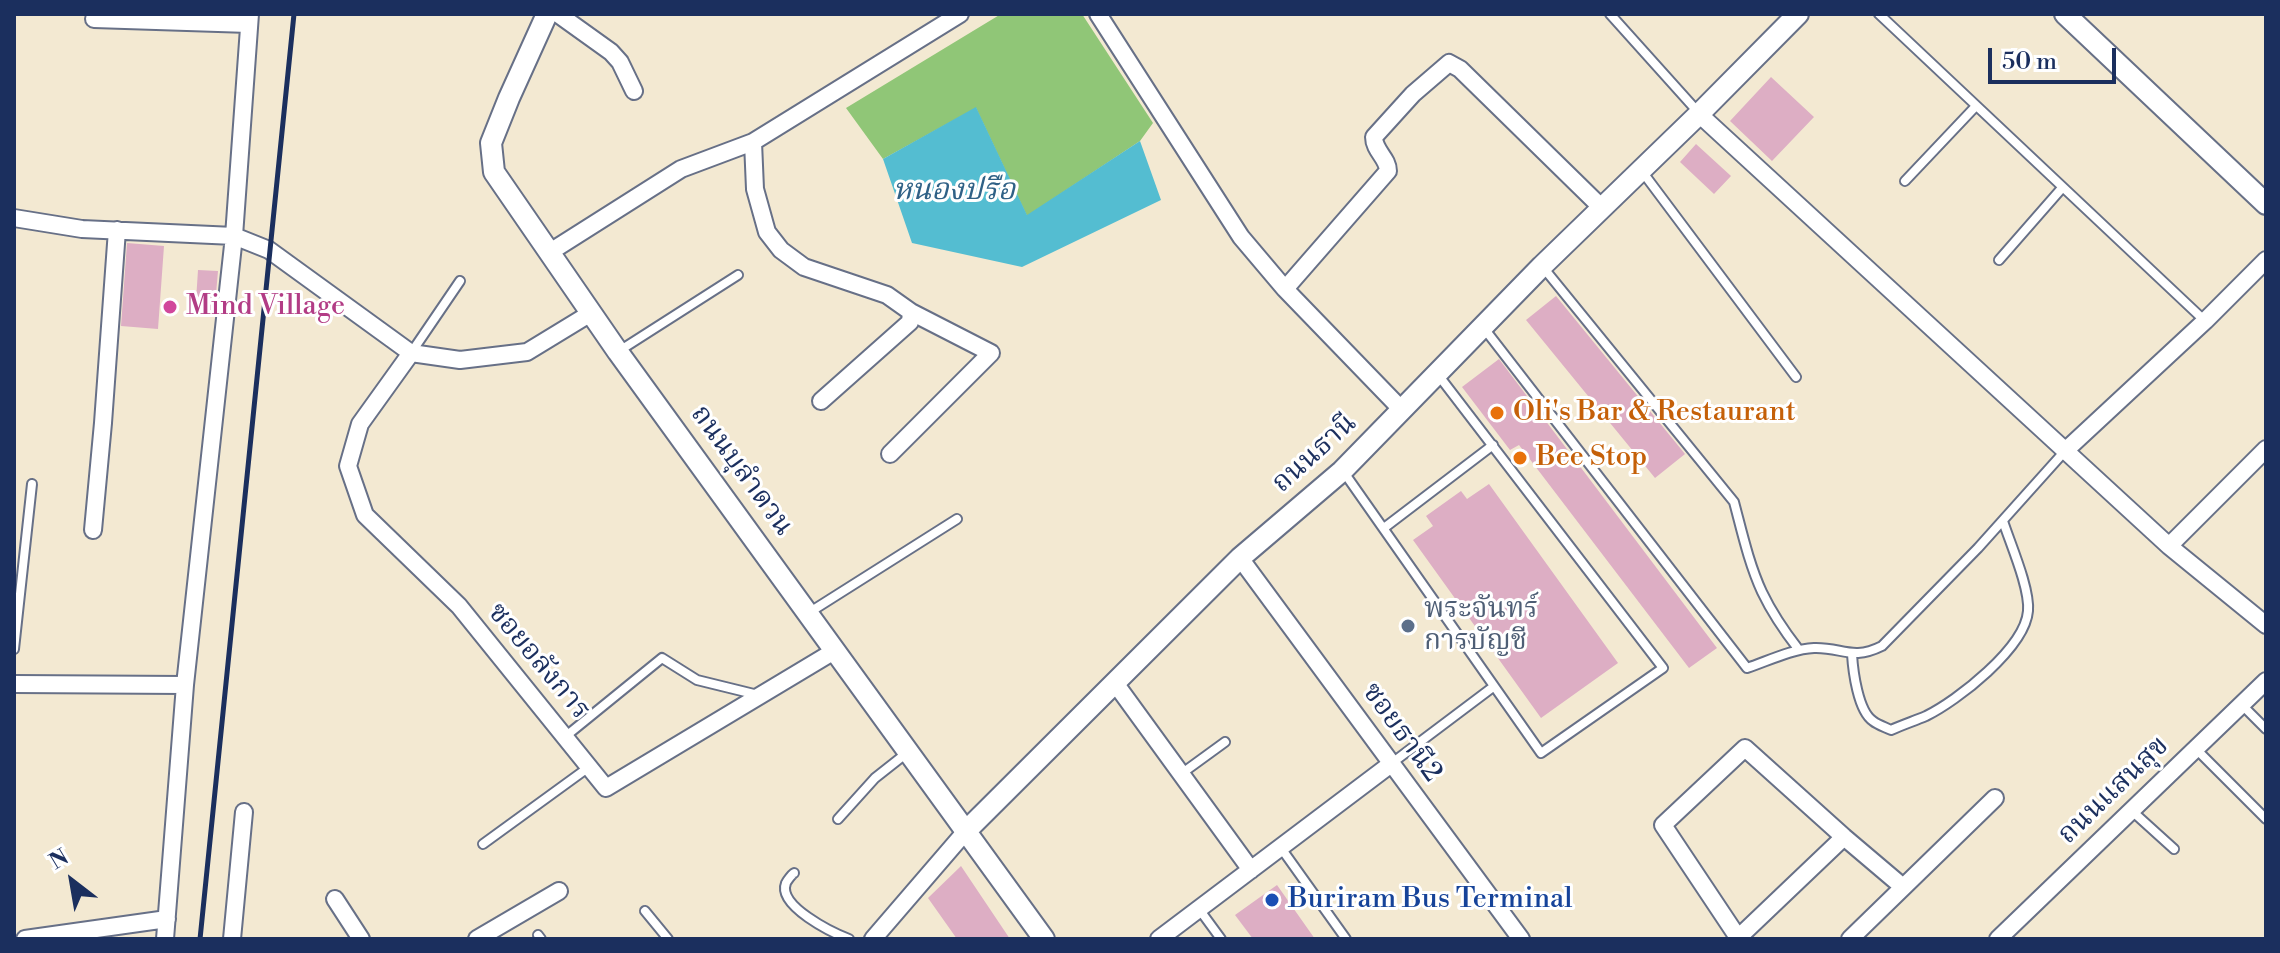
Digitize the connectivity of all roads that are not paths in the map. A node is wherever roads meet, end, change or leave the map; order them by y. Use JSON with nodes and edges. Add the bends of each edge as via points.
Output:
{"nodes":[{"id":1,"x":547,"y":14,"type":"edge"},
{"id":2,"x":558,"y":14,"type":"edge"},
{"id":3,"x":1098,"y":14,"type":"edge"},
{"id":4,"x":1610,"y":14,"type":"edge"},
{"id":5,"x":1798,"y":14,"type":"edge"},
{"id":6,"x":1879,"y":14,"type":"edge"},
{"id":7,"x":2065,"y":14,"type":"edge"},
{"id":8,"x":956,"y":15,"type":"edge"},
{"id":9,"x":94,"y":19,"type":"dead end"},
{"id":10,"x":249,"y":19,"type":"edge"},
{"id":11,"x":634,"y":91,"type":"dead end"},
{"id":12,"x":1976,"y":106,"type":"junction"},
{"id":13,"x":1699,"y":114,"type":"junction"},
{"id":14,"x":753,"y":142,"type":"junction"},
{"id":15,"x":1640,"y":169,"type":"junction"},
{"id":16,"x":1905,"y":181,"type":"dead end"},
{"id":17,"x":2062,"y":188,"type":"junction"},
{"id":18,"x":2266,"y":204,"type":"edge"},
{"id":19,"x":1602,"y":208,"type":"junction"},
{"id":20,"x":14,"y":218,"type":"edge"},
{"id":21,"x":117,"y":230,"type":"junction"},
{"id":22,"x":234,"y":236,"type":"junction"},
{"id":23,"x":550,"y":252,"type":"junction"},
{"id":24,"x":1999,"y":260,"type":"dead end"},
{"id":25,"x":2266,"y":260,"type":"edge"},
{"id":26,"x":1542,"y":266,"type":"junction"},
{"id":27,"x":738,"y":275,"type":"dead end"},
{"id":28,"x":460,"y":281,"type":"dead end"},
{"id":29,"x":1285,"y":289,"type":"junction"},
{"id":30,"x":911,"y":312,"type":"junction"},
{"id":31,"x":591,"y":313,"type":"junction"},
{"id":32,"x":2205,"y":321,"type":"junction"},
{"id":33,"x":1483,"y":326,"type":"junction"},
{"id":34,"x":618,"y":352,"type":"junction"},
{"id":35,"x":411,"y":353,"type":"junction"},
{"id":36,"x":1437,"y":374,"type":"junction"},
{"id":37,"x":1796,"y":377,"type":"dead end"},
{"id":38,"x":821,"y":401,"type":"dead end"},
{"id":39,"x":1402,"y":410,"type":"junction"},
{"id":40,"x":1493,"y":445,"type":"junction"},
{"id":41,"x":2266,"y":449,"type":"edge"},
{"id":42,"x":2065,"y":451,"type":"junction"},
{"id":43,"x":890,"y":454,"type":"dead end"},
{"id":44,"x":1342,"y":471,"type":"junction"},
{"id":45,"x":32,"y":484,"type":"dead end"},
{"id":46,"x":957,"y":519,"type":"dead end"},
{"id":47,"x":2003,"y":521,"type":"junction"},
{"id":48,"x":1384,"y":528,"type":"junction"},
{"id":49,"x":93,"y":530,"type":"dead end"},
{"id":50,"x":2169,"y":546,"type":"junction"},
{"id":51,"x":1240,"y":558,"type":"junction"},
{"id":52,"x":809,"y":612,"type":"junction"},
{"id":53,"x":2266,"y":625,"type":"edge"},
{"id":54,"x":14,"y":649,"type":"edge"},
{"id":55,"x":836,"y":650,"type":"junction"},
{"id":56,"x":1799,"y":650,"type":"junction"},
{"id":57,"x":1852,"y":654,"type":"junction"},
{"id":58,"x":2266,"y":681,"type":"edge"},
{"id":59,"x":1115,"y":683,"type":"junction"},
{"id":60,"x":14,"y":684,"type":"edge"},
{"id":61,"x":185,"y":685,"type":"junction"},
{"id":62,"x":1493,"y":687,"type":"junction"},
{"id":63,"x":759,"y":695,"type":"junction"},
{"id":64,"x":2242,"y":705,"type":"junction"},
{"id":65,"x":2266,"y":729,"type":"edge"},
{"id":66,"x":566,"y":736,"type":"junction"},
{"id":67,"x":1225,"y":742,"type":"dead end"},
{"id":68,"x":2196,"y":749,"type":"junction"},
{"id":69,"x":909,"y":751,"type":"junction"},
{"id":70,"x":1391,"y":764,"type":"junction"},
{"id":71,"x":590,"y":766,"type":"junction"},
{"id":72,"x":1181,"y":774,"type":"junction"},
{"id":73,"x":1995,"y":798,"type":"dead end"},
{"id":74,"x":2131,"y":810,"type":"junction"},
{"id":75,"x":244,"y":812,"type":"dead end"},
{"id":76,"x":838,"y":819,"type":"dead end"},
{"id":77,"x":2266,"y":819,"type":"edge"},
{"id":78,"x":966,"y":831,"type":"junction"},
{"id":79,"x":1844,"y":837,"type":"junction"},
{"id":80,"x":483,"y":844,"type":"dead end"},
{"id":81,"x":1281,"y":847,"type":"junction"},
{"id":82,"x":2174,"y":849,"type":"dead end"},
{"id":83,"x":1251,"y":870,"type":"junction"},
{"id":84,"x":794,"y":873,"type":"dead end"},
{"id":85,"x":1903,"y":887,"type":"junction"},
{"id":86,"x":559,"y":891,"type":"dead end"},
{"id":87,"x":335,"y":899,"type":"dead end"},
{"id":88,"x":1199,"y":909,"type":"junction"},
{"id":89,"x":645,"y":911,"type":"dead end"},
{"id":90,"x":167,"y":919,"type":"junction"},
{"id":91,"x":25,"y":939,"type":"edge"},
{"id":92,"x":165,"y":939,"type":"edge"},
{"id":93,"x":232,"y":939,"type":"edge"},
{"id":94,"x":361,"y":939,"type":"edge"},
{"id":95,"x":477,"y":939,"type":"edge"},
{"id":96,"x":668,"y":939,"type":"edge"},
{"id":97,"x":849,"y":939,"type":"edge"},
{"id":98,"x":873,"y":939,"type":"edge"},
{"id":99,"x":1044,"y":939,"type":"edge"},
{"id":100,"x":1159,"y":939,"type":"edge"},
{"id":101,"x":1221,"y":939,"type":"edge"},
{"id":102,"x":1346,"y":939,"type":"edge"},
{"id":103,"x":1521,"y":939,"type":"edge"},
{"id":104,"x":1738,"y":939,"type":"edge"},
{"id":105,"x":1850,"y":939,"type":"edge"},
{"id":106,"x":1998,"y":939,"type":"edge"}],
"edges":[{"from":1,"to":23,"type":"street","name":"ถนนบุลำดวน","via":[[491,143],[494,172]]},
{"from":2,"to":11,"type":"street","via":[[611,52]]},
{"from":3,"to":29,"type":"street","via":[[1241,237]]},
{"from":4,"to":13,"type":"lane"},
{"from":5,"to":13,"type":"street","name":"ถนนธานี"},
{"from":6,"to":12,"type":"lane"},
{"from":7,"to":18,"type":"street"},
{"from":8,"to":14,"type":"street"},
{"from":9,"to":10,"type":"street"},
{"from":10,"to":22,"type":"street"},
{"from":12,"to":16,"type":"lane"},
{"from":12,"to":17,"type":"lane"},
{"from":13,"to":15,"type":"street","name":"ถนนธานี"},
{"from":13,"to":42,"type":"street"},
{"from":14,"to":23,"type":"street","via":[[681,169]]},
{"from":14,"to":30,"type":"street","via":[[755,189],[767,232],[781,250],[804,267],[887,295]]},
{"from":15,"to":19,"type":"street","name":"ถนนธานี"},
{"from":15,"to":37,"type":"lane"},
{"from":17,"to":24,"type":"lane"},
{"from":17,"to":32,"type":"lane"},
{"from":19,"to":26,"type":"street","name":"ถนนธานี"},
{"from":19,"to":29,"type":"street","via":[[1449,63],[1374,137],[1388,171]]},
{"from":20,"to":21,"type":"street"},
{"from":21,"to":22,"type":"street"},
{"from":21,"to":49,"type":"street"},
{"from":22,"to":35,"type":"street","via":[[269,250]]},
{"from":22,"to":61,"type":"street"},
{"from":23,"to":31,"type":"street","name":"ถนนบุลำดวน"},
{"from":25,"to":32,"type":"street"},
{"from":26,"to":33,"type":"street","name":"ถนนธานี"},
{"from":26,"to":56,"type":"lane","via":[[1734,502],[1761,590]]},
{"from":27,"to":34,"type":"lane"},
{"from":28,"to":35,"type":"lane"},
{"from":29,"to":39,"type":"street"},
{"from":30,"to":38,"type":"street","via":[[910,322]]},
{"from":30,"to":43,"type":"street","via":[[991,353]]},
{"from":31,"to":34,"type":"street","name":"ถนนบุลำดวน"},
{"from":31,"to":35,"type":"street","via":[[527,352],[460,360]]},
{"from":32,"to":42,"type":"street"},
{"from":33,"to":36,"type":"street","name":"ถนนธานี"},
{"from":33,"to":56,"type":"lane","via":[[1747,668]]},
{"from":34,"to":52,"type":"street","name":"ถนนบุลำดวน"},
{"from":35,"to":66,"type":"street","name":"ซอยอลังการ","via":[[360,424],[348,466],[365,515],[459,606]]},
{"from":36,"to":39,"type":"street","name":"ถนนธานี"},
{"from":36,"to":40,"type":"lane"},
{"from":39,"to":44,"type":"street","name":"ถนนธานี"},
{"from":40,"to":48,"type":"lane"},
{"from":40,"to":62,"type":"lane","via":[[1663,668],[1541,753]]},
{"from":41,"to":50,"type":"street"},
{"from":42,"to":47,"type":"lane"},
{"from":42,"to":50,"type":"street"},
{"from":44,"to":48,"type":"lane"},
{"from":44,"to":51,"type":"street","name":"ถนนธานี"},
{"from":45,"to":54,"type":"lane"},
{"from":46,"to":52,"type":"lane"},
{"from":47,"to":57,"type":"lane","via":[[1882,646]]},
{"from":47,"to":57,"type":"lane","via":[[2028,612],[2020,633],[1983,677],[1928,715],[1891,730],[1867,716]]},
{"from":48,"to":62,"type":"lane"},
{"from":50,"to":53,"type":"street"},
{"from":51,"to":59,"type":"street","name":"ถนนธานี"},
{"from":51,"to":70,"type":"street","name":"ซอยธานี2"},
{"from":52,"to":55,"type":"street","name":"ถนนบุลำดวน"},
{"from":55,"to":63,"type":"street","name":"ซอยอลังการ"},
{"from":55,"to":69,"type":"street","name":"ถนนบุลำดวน"},
{"from":56,"to":57,"type":"lane","via":[[1816,647]]},
{"from":58,"to":64,"type":"street","name":"ถนนแสนสุข"},
{"from":59,"to":72,"type":"street"},
{"from":59,"to":78,"type":"street","name":"ถนนธานี"},
{"from":60,"to":61,"type":"street"},
{"from":61,"to":90,"type":"street"},
{"from":62,"to":70,"type":"lane"},
{"from":63,"to":66,"type":"lane","via":[[697,680],[662,658]]},
{"from":63,"to":71,"type":"street","name":"ซอยอลังการ","via":[[606,788]]},
{"from":64,"to":65,"type":"lane"},
{"from":64,"to":68,"type":"street","name":"ถนนแสนสุข"},
{"from":66,"to":71,"type":"street","name":"ซอยอลังการ"},
{"from":67,"to":72,"type":"lane"},
{"from":68,"to":74,"type":"street","name":"ถนนแสนสุข"},
{"from":68,"to":77,"type":"lane"},
{"from":69,"to":76,"type":"lane","via":[[875,778]]},
{"from":69,"to":78,"type":"street","name":"ถนนบุลำดวน"},
{"from":70,"to":81,"type":"street"},
{"from":70,"to":103,"type":"street","name":"ซอยธานี2"},
{"from":71,"to":80,"type":"lane"},
{"from":72,"to":83,"type":"street"},
{"from":73,"to":85,"type":"street"},
{"from":74,"to":82,"type":"lane"},
{"from":74,"to":106,"type":"street","name":"ถนนแสนสุข"},
{"from":75,"to":93,"type":"street"},
{"from":78,"to":98,"type":"street","name":"ถนนธานี"},
{"from":78,"to":99,"type":"street","name":"ถนนบุลำดวน"},
{"from":79,"to":85,"type":"street"},
{"from":79,"to":104,"type":"street"},
{"from":79,"to":104,"type":"street","via":[[1745,748],[1663,825]]},
{"from":81,"to":83,"type":"street"},
{"from":81,"to":102,"type":"lane"},
{"from":83,"to":88,"type":"street"},
{"from":84,"to":97,"type":"lane","via":[[785,891],[795,907]]},
{"from":85,"to":105,"type":"street"},
{"from":86,"to":95,"type":"street"},
{"from":87,"to":94,"type":"street"},
{"from":88,"to":100,"type":"street"},
{"from":88,"to":101,"type":"lane"},
{"from":89,"to":96,"type":"lane"},
{"from":90,"to":91,"type":"street"},
{"from":90,"to":92,"type":"street"}]}
